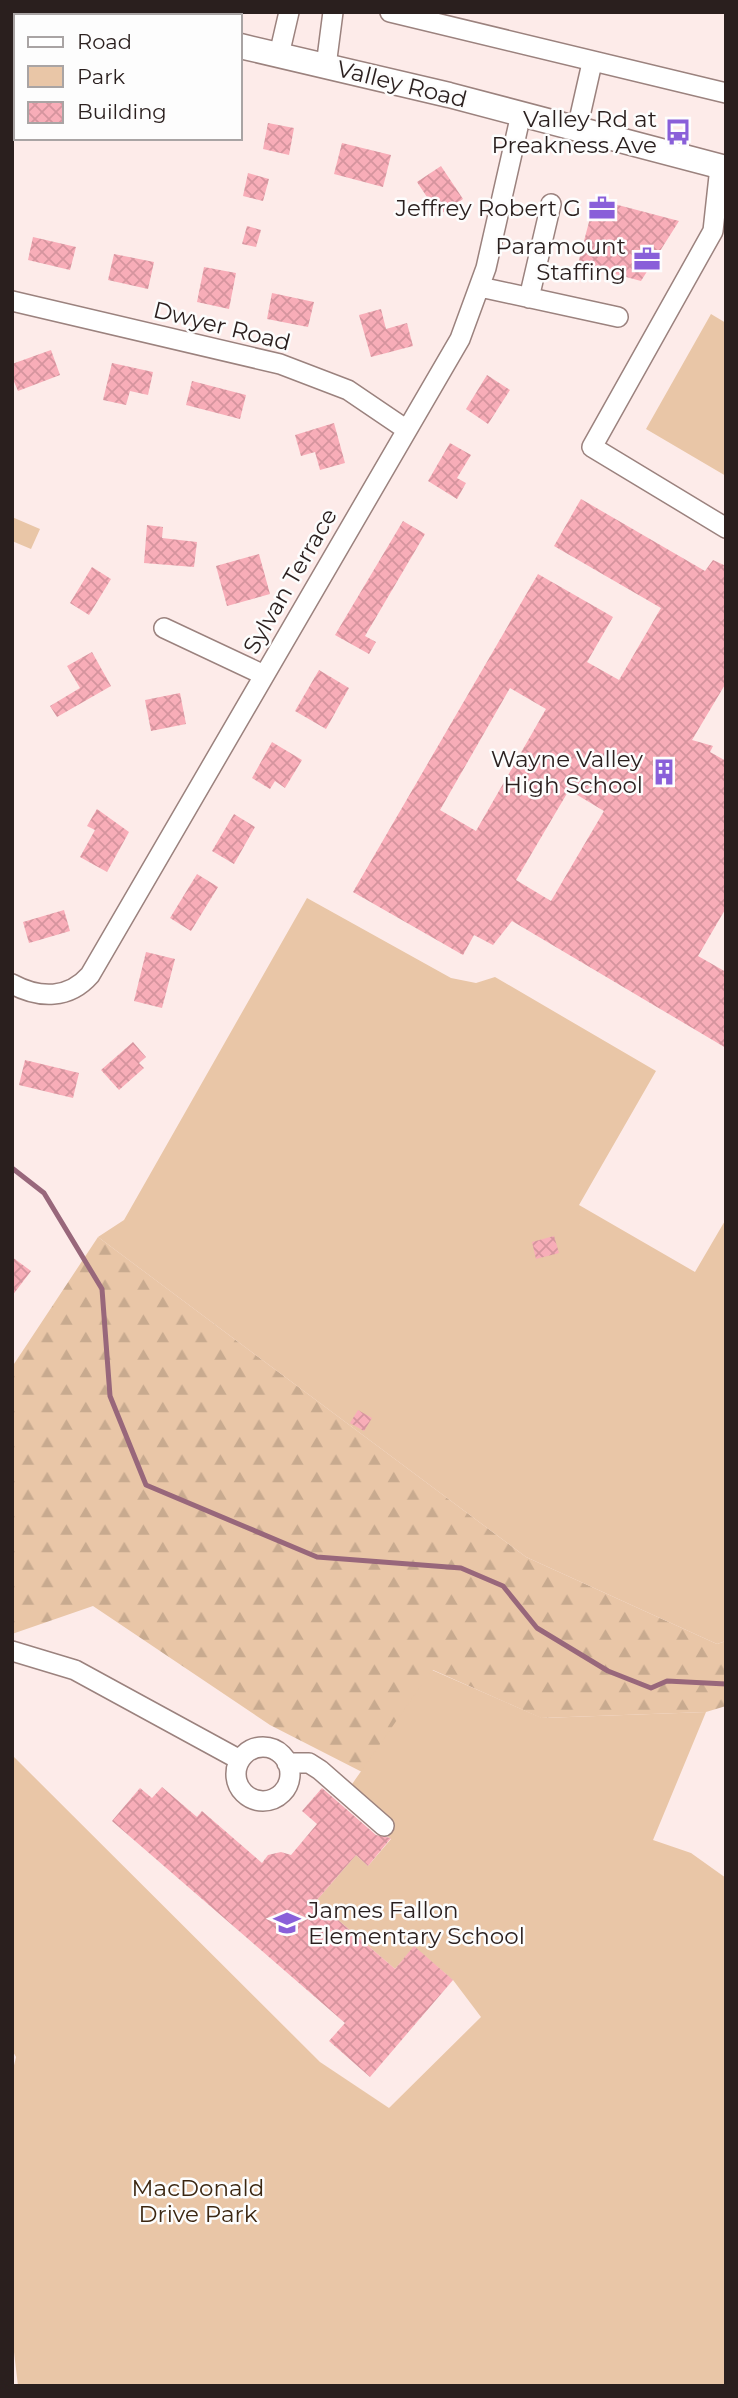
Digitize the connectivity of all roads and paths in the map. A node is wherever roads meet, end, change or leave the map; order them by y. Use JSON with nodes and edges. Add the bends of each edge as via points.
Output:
{"nodes":[{"id":1,"x":289,"y":12,"type":"edge"},
{"id":2,"x":333,"y":12,"type":"edge"},
{"id":3,"x":390,"y":12,"type":"edge"},
{"id":4,"x":242,"y":46,"type":"edge"},
{"id":5,"x":279,"y":55,"type":"junction"},
{"id":6,"x":592,"y":63,"type":"junction"},
{"id":7,"x":326,"y":66,"type":"junction"},
{"id":8,"x":726,"y":93,"type":"edge"},
{"id":9,"x":521,"y":114,"type":"junction"},
{"id":10,"x":577,"y":129,"type":"junction"},
{"id":11,"x":723,"y":168,"type":"edge"},
{"id":12,"x":551,"y":204,"type":"dead end"},
{"id":13,"x":480,"y":287,"type":"junction"},
{"id":14,"x":529,"y":298,"type":"junction"},
{"id":15,"x":12,"y":301,"type":"edge"},
{"id":16,"x":618,"y":317,"type":"dead end"},
{"id":17,"x":407,"y":430,"type":"junction"},
{"id":18,"x":726,"y":528,"type":"edge"},
{"id":19,"x":164,"y":628,"type":"dead end"},
{"id":20,"x":264,"y":675,"type":"junction"},
{"id":21,"x":12,"y":984,"type":"edge"},
{"id":22,"x":12,"y":1651,"type":"edge"},
{"id":23,"x":240,"y":1760,"type":"junction"},
{"id":24,"x":287,"y":1763,"type":"junction"},
{"id":25,"x":384,"y":1826,"type":"dead end"}],
"edges":[{"from":1,"to":5,"type":"street"},
{"from":2,"to":7,"type":"street"},
{"from":3,"to":6,"type":"street"},
{"from":4,"to":5,"type":"main road","name":"Valley Road"},
{"from":5,"to":7,"type":"main road","name":"Valley Road"},
{"from":6,"to":8,"type":"street"},
{"from":6,"to":10,"type":"street"},
{"from":7,"to":9,"type":"main road","name":"Valley Road"},
{"from":9,"to":10,"type":"main road","name":"Valley Road"},
{"from":9,"to":13,"type":"street","name":"Sylvan Terrace"},
{"from":10,"to":11,"type":"main road","name":"Valley Road"},
{"from":11,"to":18,"type":"street","via":[[713,231],[592,447]]},
{"from":12,"to":14,"type":"street"},
{"from":13,"to":14,"type":"street"},
{"from":13,"to":17,"type":"street","name":"Sylvan Terrace","via":[[460,339]]},
{"from":14,"to":16,"type":"street"},
{"from":15,"to":17,"type":"street","name":"Dwyer Road","via":[[303,372],[348,390]]},
{"from":17,"to":20,"type":"street","name":"Sylvan Terrace"},
{"from":19,"to":20,"type":"street"},
{"from":20,"to":21,"type":"street","name":"Sylvan Terrace","via":[[82,985],[44,995]]},
{"from":22,"to":23,"type":"street","via":[[75,1670]]},
{"from":23,"to":24,"type":"street","via":[[258,1748],[268,1748]]},
{"from":23,"to":24,"type":"street","via":[[238,1786],[252,1799],[267,1801],[288,1784]]},
{"from":24,"to":25,"type":"street","via":[[309,1763],[320,1770]]}]}
